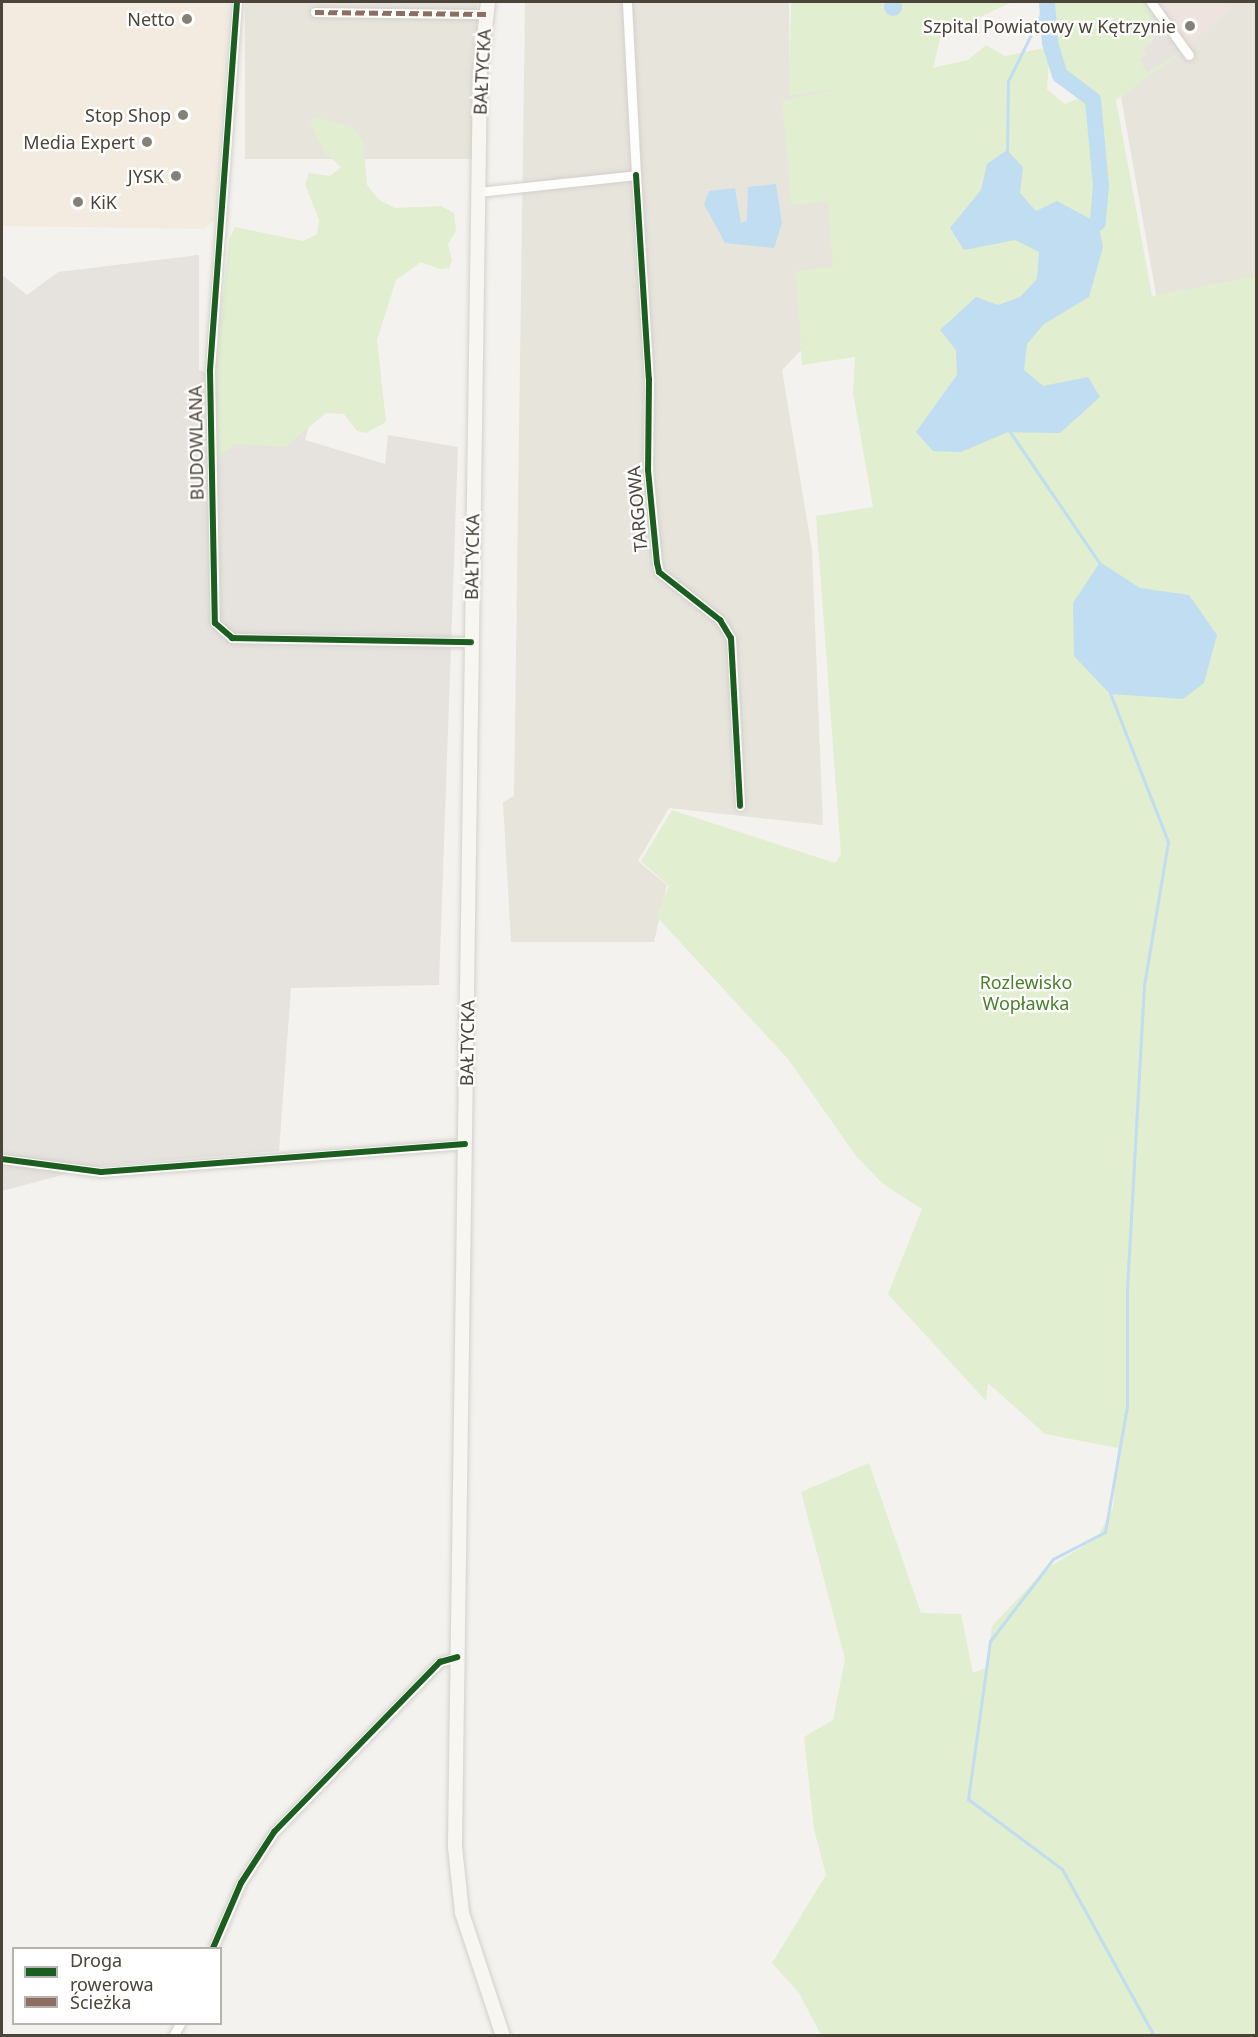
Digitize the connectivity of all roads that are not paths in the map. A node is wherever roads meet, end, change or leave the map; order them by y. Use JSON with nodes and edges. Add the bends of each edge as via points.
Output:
{"nodes":[{"id":1,"x":237,"y":2,"type":"edge"},
{"id":2,"x":627,"y":2,"type":"edge"},
{"id":3,"x":1151,"y":2,"type":"edge"},
{"id":4,"x":488,"y":7,"type":"edge"},
{"id":5,"x":315,"y":12,"type":"dead end"},
{"id":6,"x":1189,"y":55,"type":"dead end"},
{"id":7,"x":636,"y":175,"type":"junction"},
{"id":8,"x":478,"y":192,"type":"junction"},
{"id":9,"x":471,"y":642,"type":"junction"},
{"id":10,"x":740,"y":807,"type":"dead end"},
{"id":11,"x":465,"y":1144,"type":"junction"},
{"id":12,"x":2,"y":1159,"type":"edge"},
{"id":13,"x":457,"y":1657,"type":"junction"},
{"id":14,"x":213,"y":1947,"type":"edge"},
{"id":15,"x":503,"y":2036,"type":"edge"}],
"edges":[{"from":1,"to":9,"type":"street","name":"BUDOWLANA","via":[[210,371],[215,623],[232,638]]},
{"from":2,"to":7,"type":"street","name":"TARGOWA"},
{"from":3,"to":6,"type":"street"},
{"from":4,"to":5,"type":"street"},
{"from":4,"to":8,"type":"main road","name":"BAŁTYCKA"},
{"from":7,"to":8,"type":"street"},
{"from":7,"to":10,"type":"street","name":"TARGOWA","via":[[649,379],[648,470],[657,563],[659,572],[720,620],[730,638]]},
{"from":8,"to":9,"type":"main road","name":"BAŁTYCKA"},
{"from":9,"to":11,"type":"main road","name":"BAŁTYCKA"},
{"from":11,"to":12,"type":"street","via":[[101,1172]]},
{"from":11,"to":13,"type":"main road","name":"BAŁTYCKA"},
{"from":13,"to":14,"type":"street","via":[[440,1662],[274,1832],[241,1883]]},
{"from":13,"to":15,"type":"main road","name":"BAŁTYCKA","via":[[458,1891]]}]}
